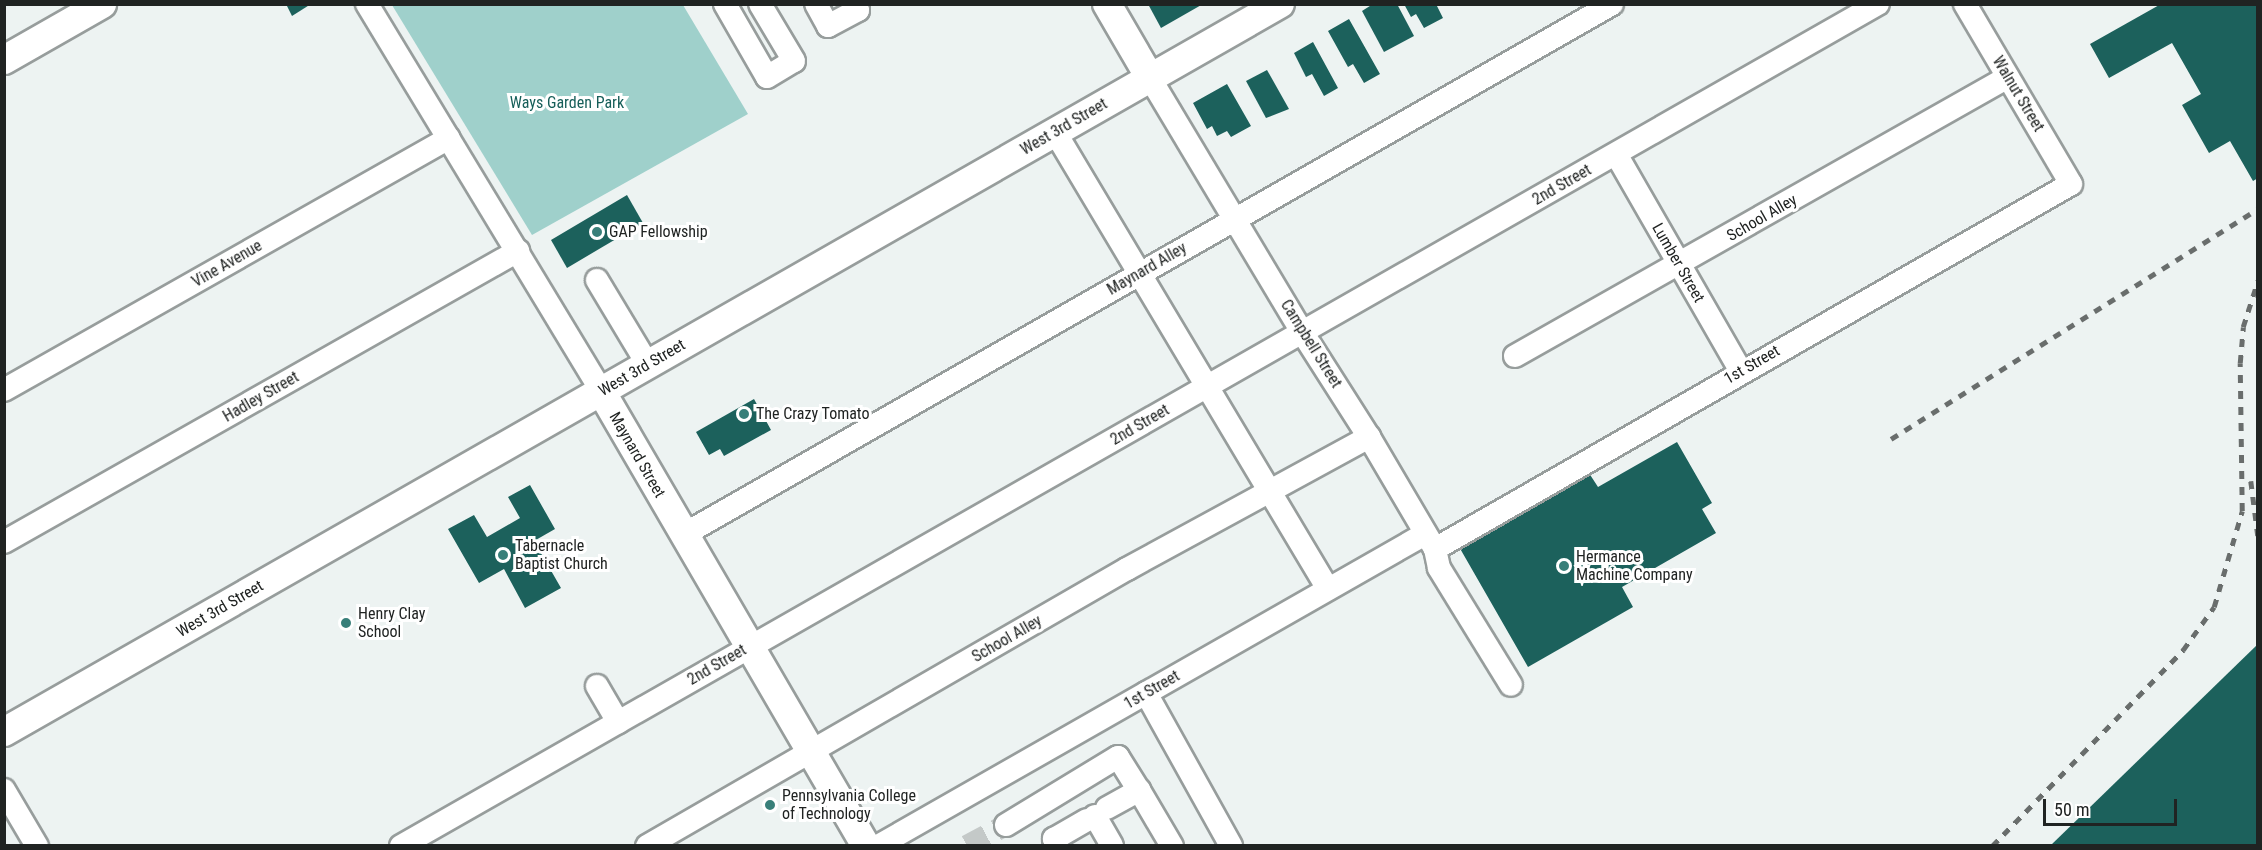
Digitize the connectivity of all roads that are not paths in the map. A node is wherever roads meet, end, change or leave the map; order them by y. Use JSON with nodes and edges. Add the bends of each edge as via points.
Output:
{"nodes":[{"id":1,"x":367,"y":4,"type":"edge"},
{"id":2,"x":725,"y":4,"type":"edge"},
{"id":3,"x":760,"y":4,"type":"edge"},
{"id":4,"x":816,"y":4,"type":"edge"},
{"id":5,"x":855,"y":4,"type":"edge"},
{"id":6,"x":1107,"y":4,"type":"edge"},
{"id":7,"x":1280,"y":4,"type":"edge"},
{"id":8,"x":1612,"y":4,"type":"edge"},
{"id":9,"x":1878,"y":4,"type":"edge"},
{"id":10,"x":1965,"y":4,"type":"edge"},
{"id":11,"x":99,"y":5,"type":"edge"},
{"id":12,"x":4,"y":60,"type":"edge"},
{"id":13,"x":2008,"y":77,"type":"junction"},
{"id":14,"x":1150,"y":78,"type":"junction"},
{"id":15,"x":1055,"y":132,"type":"junction"},
{"id":16,"x":449,"y":138,"type":"junction"},
{"id":17,"x":1616,"y":154,"type":"junction"},
{"id":18,"x":2071,"y":184,"type":"joint"},
{"id":19,"x":1236,"y":219,"type":"junction"},
{"id":20,"x":518,"y":251,"type":"junction"},
{"id":21,"x":1680,"y":265,"type":"junction"},
{"id":22,"x":1137,"y":275,"type":"junction"},
{"id":23,"x":597,"y":280,"type":"dead end"},
{"id":24,"x":1302,"y":332,"type":"junction"},
{"id":25,"x":1515,"y":356,"type":"dead end"},
{"id":26,"x":648,"y":365,"type":"junction"},
{"id":27,"x":1741,"y":371,"type":"junction"},
{"id":28,"x":1206,"y":387,"type":"junction"},
{"id":29,"x":4,"y":390,"type":"edge"},
{"id":30,"x":601,"y":391,"type":"junction"},
{"id":31,"x":1370,"y":436,"type":"junction"},
{"id":32,"x":1267,"y":490,"type":"junction"},
{"id":33,"x":683,"y":535,"type":"junction"},
{"id":34,"x":1430,"y":541,"type":"junction"},
{"id":35,"x":4,"y":542,"type":"edge"},
{"id":36,"x":1328,"y":589,"type":"junction"},
{"id":37,"x":748,"y":648,"type":"junction"},
{"id":38,"x":1511,"y":685,"type":"dead end"},
{"id":39,"x":597,"y":687,"type":"dead end"},
{"id":40,"x":1146,"y":693,"type":"junction"},
{"id":41,"x":618,"y":722,"type":"junction"},
{"id":42,"x":4,"y":732,"type":"edge"},
{"id":43,"x":810,"y":754,"type":"junction"},
{"id":44,"x":4,"y":790,"type":"edge"},
{"id":45,"x":1139,"y":790,"type":"junction"},
{"id":46,"x":1097,"y":815,"type":"junction"},
{"id":47,"x":1006,"y":825,"type":"tunnel mouth"},
{"id":48,"x":36,"y":846,"type":"edge"},
{"id":49,"x":400,"y":846,"type":"edge"},
{"id":50,"x":647,"y":846,"type":"edge"},
{"id":51,"x":866,"y":846,"type":"edge"},
{"id":52,"x":878,"y":846,"type":"edge"},
{"id":53,"x":1057,"y":846,"type":"edge"},
{"id":54,"x":1112,"y":846,"type":"edge"},
{"id":55,"x":1172,"y":846,"type":"edge"},
{"id":56,"x":1231,"y":846,"type":"edge"}],
"edges":[{"from":1,"to":16,"type":"street","name":"Maynard Street"},
{"from":2,"to":3,"type":"street","via":[[767,77],[794,61]]},
{"from":4,"to":5,"type":"street","via":[[828,26],[858,10]]},
{"from":6,"to":14,"type":"main road","name":"Campbell Street"},
{"from":7,"to":14,"type":"main road","name":"West 3rd Street"},
{"from":8,"to":19,"type":"street","name":"Maynard Alley"},
{"from":9,"to":17,"type":"street","name":"2nd Street"},
{"from":10,"to":13,"type":"street","name":"Walnut Street"},
{"from":11,"to":12,"type":"main road"},
{"from":13,"to":18,"type":"street","name":"Walnut Street"},
{"from":13,"to":21,"type":"street","name":"School Alley"},
{"from":14,"to":15,"type":"main road","name":"West 3rd Street"},
{"from":14,"to":19,"type":"street","name":"Campbell Street"},
{"from":15,"to":22,"type":"street"},
{"from":15,"to":26,"type":"main road","name":"West 3rd Street"},
{"from":16,"to":20,"type":"street","name":"Maynard Street"},
{"from":16,"to":29,"type":"street","name":"Vine Avenue"},
{"from":17,"to":21,"type":"street","name":"Lumber Street"},
{"from":17,"to":24,"type":"street","name":"2nd Street"},
{"from":18,"to":27,"type":"street","name":"1st Street"},
{"from":19,"to":22,"type":"street","name":"Maynard Alley"},
{"from":19,"to":24,"type":"street","name":"Campbell Street"},
{"from":20,"to":30,"type":"street","name":"Maynard Street"},
{"from":20,"to":35,"type":"street","name":"Hadley Street"},
{"from":21,"to":25,"type":"street","name":"School Alley"},
{"from":21,"to":27,"type":"street","name":"Lumber Street"},
{"from":22,"to":28,"type":"street"},
{"from":22,"to":33,"type":"street","name":"Maynard Alley"},
{"from":23,"to":26,"type":"street"},
{"from":24,"to":28,"type":"street","name":"2nd Street"},
{"from":24,"to":31,"type":"street","name":"Campbell Street"},
{"from":26,"to":30,"type":"main road","name":"West 3rd Street"},
{"from":27,"to":34,"type":"street","name":"1st Street"},
{"from":28,"to":32,"type":"street"},
{"from":28,"to":37,"type":"street","name":"2nd Street"},
{"from":30,"to":33,"type":"main road","name":"Maynard Street"},
{"from":30,"to":42,"type":"main road","name":"West 3rd Street"},
{"from":31,"to":32,"type":"street","name":"School Alley"},
{"from":31,"to":34,"type":"street","name":"Campbell Street"},
{"from":32,"to":36,"type":"street"},
{"from":32,"to":43,"type":"street","name":"School Alley"},
{"from":33,"to":37,"type":"main road","name":"Maynard Street"},
{"from":34,"to":36,"type":"street","name":"1st Street"},
{"from":34,"to":38,"type":"street","name":"Campbell Street","via":[[1439,568]]},
{"from":36,"to":40,"type":"street","name":"1st Street"},
{"from":37,"to":41,"type":"street","name":"2nd Street"},
{"from":37,"to":43,"type":"main road","name":"Maynard Street"},
{"from":39,"to":41,"type":"street"},
{"from":40,"to":52,"type":"street","name":"1st Street"},
{"from":40,"to":56,"type":"street"},
{"from":41,"to":49,"type":"street","name":"2nd Street"},
{"from":43,"to":50,"type":"street","name":"School Alley"},
{"from":43,"to":51,"type":"main road","name":"Maynard Street"},
{"from":44,"to":48,"type":"street"},
{"from":45,"to":46,"type":"street"},
{"from":45,"to":47,"type":"street","via":[[1118,757]]},
{"from":45,"to":55,"type":"street"},
{"from":46,"to":53,"type":"street","via":[[1054,839]]},
{"from":46,"to":54,"type":"street"}]}
